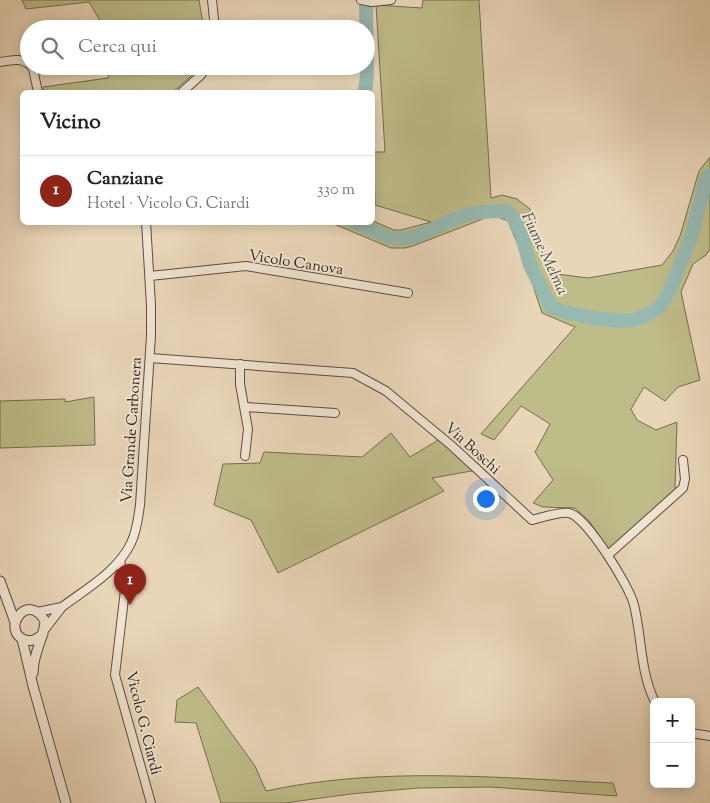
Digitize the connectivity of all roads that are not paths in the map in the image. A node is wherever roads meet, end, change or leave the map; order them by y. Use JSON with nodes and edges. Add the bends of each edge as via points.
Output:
{"nodes":[{"id":1,"x":212,"y":0,"type":"edge"},
{"id":2,"x":360,"y":0,"type":"edge"},
{"id":3,"x":390,"y":0,"type":"edge"},
{"id":4,"x":214,"y":20,"type":"edge"},
{"id":5,"x":20,"y":60,"type":"edge"},
{"id":6,"x":0,"y":62,"type":"edge"},
{"id":7,"x":33,"y":75,"type":"edge"},
{"id":8,"x":201,"y":75,"type":"edge"},
{"id":9,"x":37,"y":90,"type":"edge"},
{"id":10,"x":184,"y":90,"type":"edge"},
{"id":11,"x":146,"y":225,"type":"edge"},
{"id":12,"x":150,"y":276,"type":"junction"},
{"id":13,"x":408,"y":294,"type":"dead end"},
{"id":14,"x":150,"y":358,"type":"junction"},
{"id":15,"x":240,"y":364,"type":"junction"},
{"id":16,"x":245,"y":407,"type":"junction"},
{"id":17,"x":335,"y":413,"type":"dead end"},
{"id":18,"x":245,"y":456,"type":"dead end"},
{"id":19,"x":683,"y":460,"type":"dead end"},
{"id":20,"x":608,"y":555,"type":"junction"},
{"id":21,"x":120,"y":560,"type":"junction"},
{"id":22,"x":0,"y":581,"type":"edge"},
{"id":23,"x":3,"y":590,"type":"junction"},
{"id":24,"x":62,"y":607,"type":"junction"},
{"id":25,"x":33,"y":611,"type":"junction"},
{"id":26,"x":15,"y":622,"type":"junction"},
{"id":27,"x":44,"y":632,"type":"junction"},
{"id":28,"x":22,"y":639,"type":"junction"},
{"id":29,"x":34,"y":686,"type":"junction"},
{"id":30,"x":654,"y":698,"type":"edge"},
{"id":31,"x":695,"y":734,"type":"edge"},
{"id":32,"x":710,"y":736,"type":"edge"},
{"id":33,"x":66,"y":803,"type":"edge"},
{"id":34,"x":151,"y":803,"type":"edge"}],
"edges":[{"from":1,"to":4,"type":"street"},
{"from":2,"to":3,"type":"street"},
{"from":5,"to":6,"type":"street"},
{"from":7,"to":9,"type":"street"},
{"from":8,"to":10,"type":"street"},
{"from":11,"to":12,"type":"street","name":"Via Grande Carbonera"},
{"from":12,"to":13,"type":"street","name":"Vicolo Canova","via":[[246,266]]},
{"from":12,"to":14,"type":"street","name":"Via Grande Carbonera"},
{"from":14,"to":15,"type":"street","name":"Via Boschi"},
{"from":14,"to":21,"type":"street","name":"Via Grande Carbonera","via":[[137,528]]},
{"from":15,"to":16,"type":"street"},
{"from":15,"to":20,"type":"street","name":"Via Boschi","via":[[353,373],[386,391],[532,520],[568,512],[576,515]]},
{"from":16,"to":17,"type":"street"},
{"from":16,"to":18,"type":"street","via":[[248,429]]},
{"from":19,"to":20,"type":"street","via":[[683,488]]},
{"from":20,"to":30,"type":"street","name":"Via Boschi","via":[[634,603],[642,660]]},
{"from":21,"to":24,"type":"street","name":"Via Grande Carbonera"},
{"from":21,"to":34,"type":"street","name":"Vicolo G. Ciardi","via":[[125,590],[115,675]]},
{"from":22,"to":23,"type":"street"},
{"from":23,"to":25,"type":"street","via":[[14,604]]},
{"from":23,"to":26,"type":"street"},
{"from":24,"to":25,"type":"street","name":"Via Grande Carbonera"},
{"from":24,"to":27,"type":"street","name":"Via Grande Carbonera"},
{"from":25,"to":26,"type":"street","via":[[22,612]]},
{"from":25,"to":27,"type":"street","via":[[45,621]]},
{"from":26,"to":28,"type":"street","via":[[16,633]]},
{"from":27,"to":28,"type":"street","via":[[37,639]]},
{"from":27,"to":29,"type":"street","via":[[34,659]]},
{"from":28,"to":29,"type":"street"},
{"from":29,"to":33,"type":"street"},
{"from":31,"to":32,"type":"street"}]}
